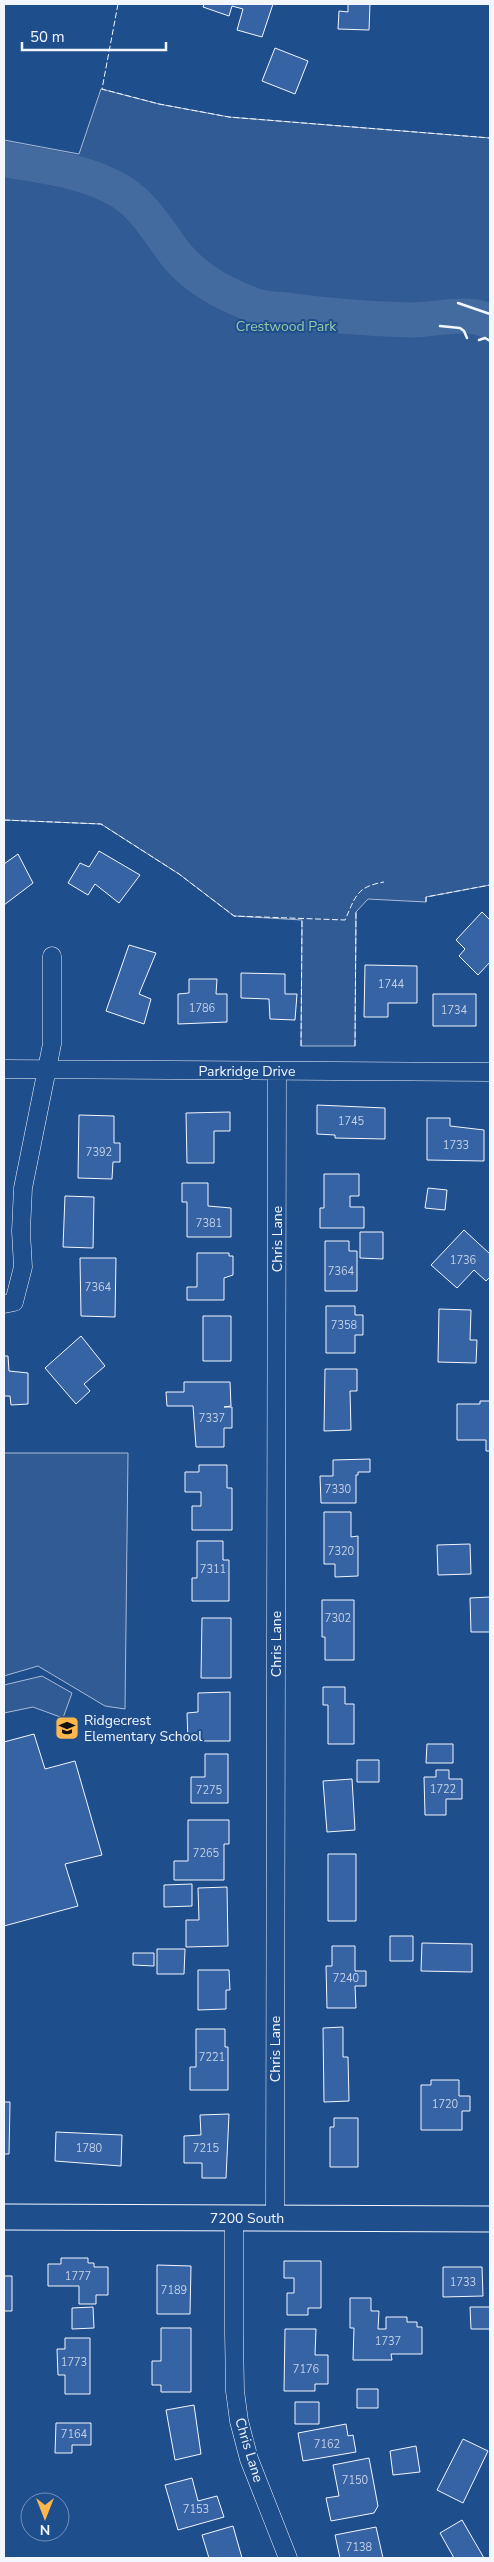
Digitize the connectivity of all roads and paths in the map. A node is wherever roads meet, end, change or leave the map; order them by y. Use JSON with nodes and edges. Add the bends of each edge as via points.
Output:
{"nodes":[{"id":1,"x":52,"y":956,"type":"dead end"},
{"id":2,"x":4,"y":1069,"type":"edge"},
{"id":3,"x":47,"y":1070,"type":"junction"},
{"id":4,"x":277,"y":1071,"type":"junction"},
{"id":5,"x":490,"y":1072,"type":"edge"},
{"id":6,"x":4,"y":1304,"type":"edge"},
{"id":7,"x":4,"y":2217,"type":"edge"},
{"id":8,"x":234,"y":2218,"type":"junction"},
{"id":9,"x":275,"y":2218,"type":"junction"},
{"id":10,"x":490,"y":2219,"type":"edge"},
{"id":11,"x":288,"y":2558,"type":"edge"}],
"edges":[{"from":1,"to":3,"type":"street","via":[[52,1044]]},
{"from":2,"to":3,"type":"street","name":"Parkridge Drive"},
{"from":3,"to":4,"type":"street","name":"Parkridge Drive"},
{"from":3,"to":6,"type":"street","via":[[23,1188],[23,1267],[14,1302]]},
{"from":4,"to":5,"type":"street","name":"Parkridge Drive"},
{"from":4,"to":9,"type":"street","name":"Chris Lane"},
{"from":7,"to":8,"type":"street","name":"7200 South"},
{"from":8,"to":9,"type":"street","name":"7200 South"},
{"from":8,"to":11,"type":"street","name":"Chris Lane","via":[[235,2381],[239,2421],[249,2459]]},
{"from":9,"to":10,"type":"street","name":"7200 South"}]}
